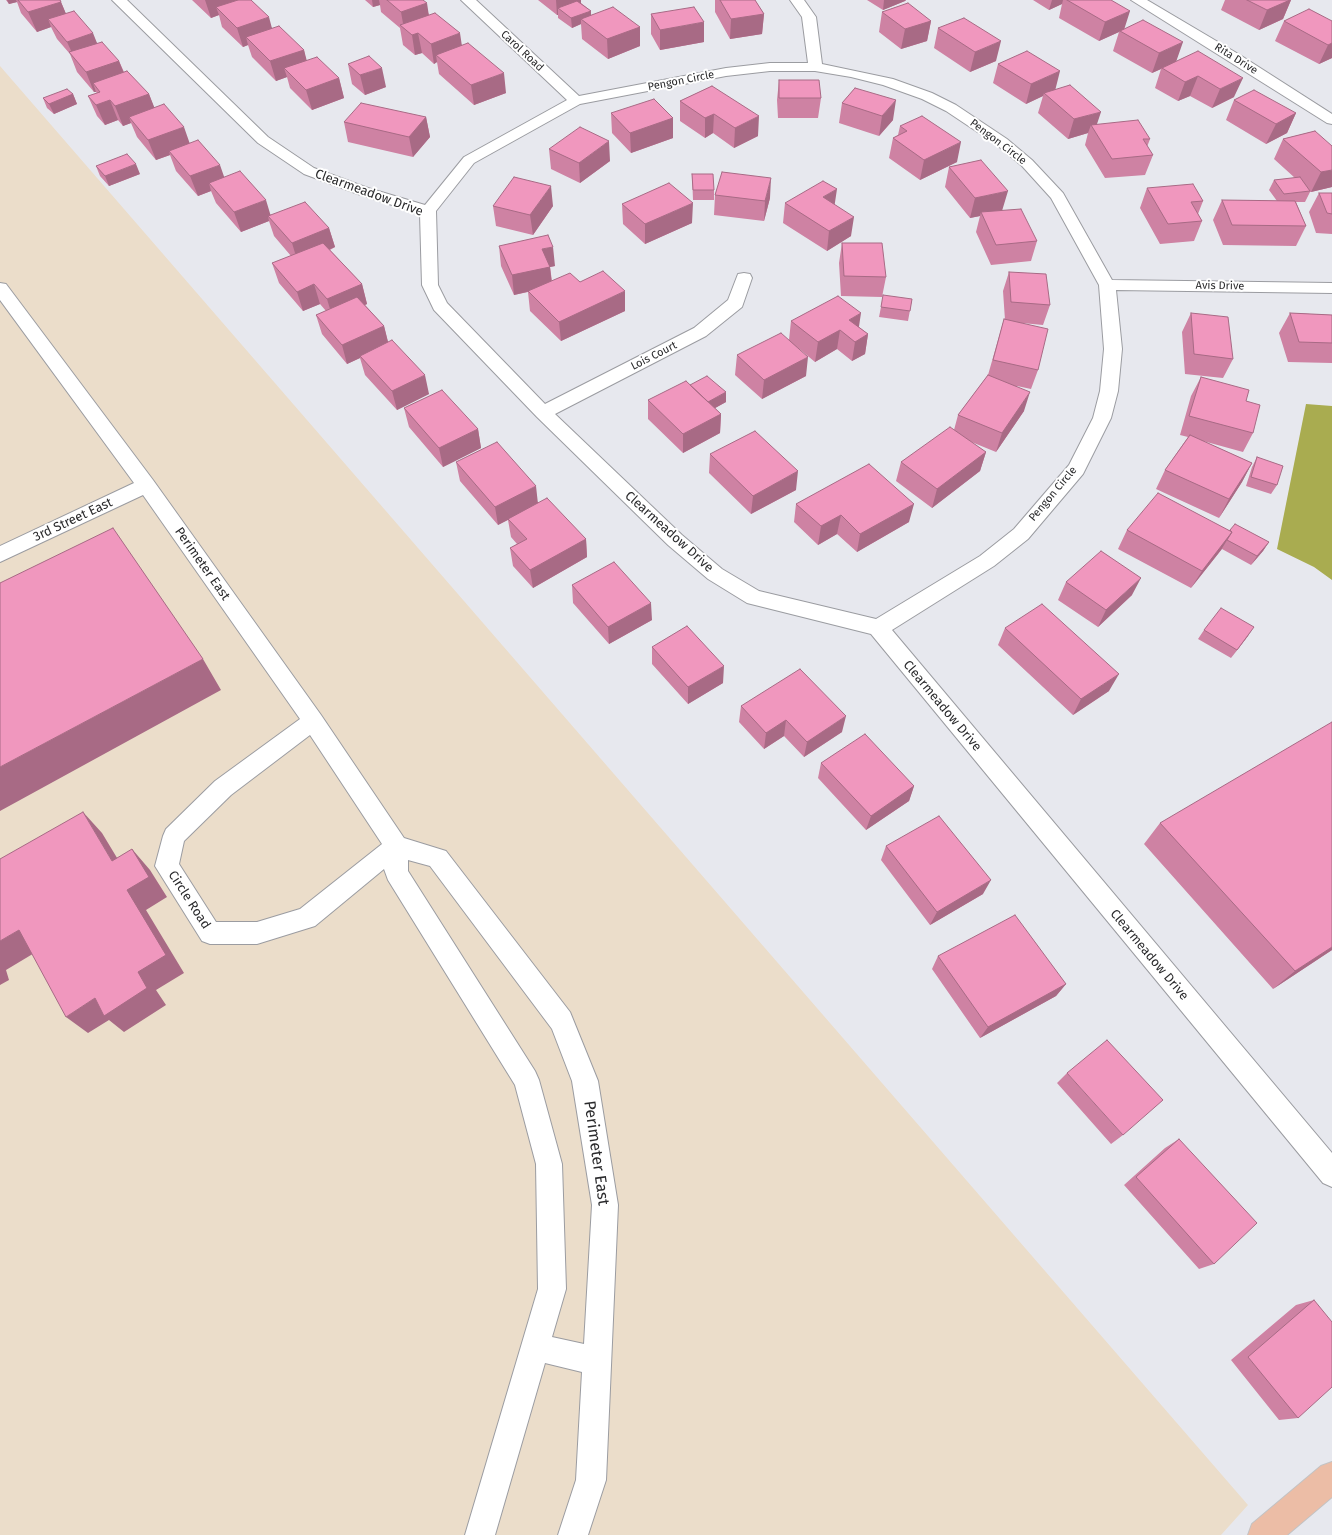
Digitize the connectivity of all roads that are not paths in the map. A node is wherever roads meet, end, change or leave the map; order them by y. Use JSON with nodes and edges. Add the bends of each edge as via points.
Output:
{"nodes":[{"id":1,"x":119,"y":0,"type":"edge"},
{"id":2,"x":468,"y":0,"type":"edge"},
{"id":3,"x":796,"y":0,"type":"edge"},
{"id":4,"x":1138,"y":0,"type":"edge"},
{"id":5,"x":815,"y":67,"type":"junction"},
{"id":6,"x":576,"y":101,"type":"junction"},
{"id":7,"x":1332,"y":120,"type":"edge"},
{"id":8,"x":428,"y":211,"type":"junction"},
{"id":9,"x":744,"y":278,"type":"dead end"},
{"id":10,"x":1107,"y":285,"type":"junction"},
{"id":11,"x":0,"y":288,"type":"edge"},
{"id":12,"x":1332,"y":288,"type":"edge"},
{"id":13,"x":544,"y":413,"type":"junction"},
{"id":14,"x":146,"y":485,"type":"junction"},
{"id":15,"x":0,"y":555,"type":"edge"},
{"id":16,"x":878,"y":628,"type":"junction"},
{"id":17,"x":313,"y":721,"type":"junction"},
{"id":18,"x":396,"y":846,"type":"junction"},
{"id":19,"x":1332,"y":1174,"type":"edge"},
{"id":20,"x":535,"y":1347,"type":"junction"},
{"id":21,"x":597,"y":1361,"type":"junction"},
{"id":22,"x":1332,"y":1477,"type":"edge"},
{"id":23,"x":480,"y":1535,"type":"edge"},
{"id":24,"x":573,"y":1535,"type":"edge"},
{"id":25,"x":1262,"y":1535,"type":"edge"}],
"edges":[{"from":1,"to":8,"type":"street","name":"Clearmeadow Drive","via":[[263,140],[310,171]]},
{"from":2,"to":6,"type":"street","name":"Carol Road"},
{"from":3,"to":5,"type":"street","via":[[809,17]]},
{"from":4,"to":7,"type":"street","name":"Rita Drive"},
{"from":5,"to":6,"type":"street","name":"Pengon Circle","via":[[726,72]]},
{"from":5,"to":10,"type":"street","name":"Pengon Circle","via":[[888,82],[927,96],[951,108],[1002,142],[1027,163],[1058,196]]},
{"from":6,"to":8,"type":"street","name":"Pengon Circle","via":[[469,160]]},
{"from":8,"to":13,"type":"street","name":"Clearmeadow Drive","via":[[430,285],[440,306]]},
{"from":9,"to":13,"type":"street","name":"Lois Court","via":[[736,303],[700,332]]},
{"from":10,"to":12,"type":"street","name":"Avis Drive"},
{"from":10,"to":16,"type":"street","name":"Pengon Circle","via":[[1113,349],[1109,391],[1102,418],[1076,469],[1021,534],[987,561]]},
{"from":11,"to":14,"type":"street","name":"Perimeter East"},
{"from":13,"to":16,"type":"street","name":"Clearmeadow Drive","via":[[675,540],[715,574],[754,597]]},
{"from":14,"to":15,"type":"street","name":"3rd Street East"},
{"from":14,"to":17,"type":"street","name":"Perimeter East"},
{"from":16,"to":19,"type":"street","name":"Clearmeadow Drive"},
{"from":17,"to":18,"type":"street","name":"Perimeter East"},
{"from":17,"to":18,"type":"street","name":"Circle Road","via":[[223,788],[174,836],[167,866],[210,933],[257,933],[307,918]]},
{"from":18,"to":20,"type":"street","via":[[396,873],[526,1080],[550,1164],[552,1289]]},
{"from":18,"to":21,"type":"street","name":"Perimeter East","via":[[438,858],[561,1021],[585,1081],[605,1205]]},
{"from":20,"to":21,"type":"street"},
{"from":20,"to":23,"type":"street"},
{"from":21,"to":24,"type":"street","name":"Perimeter East","via":[[590,1480]]},
{"from":22,"to":25,"type":"main road"}]}
